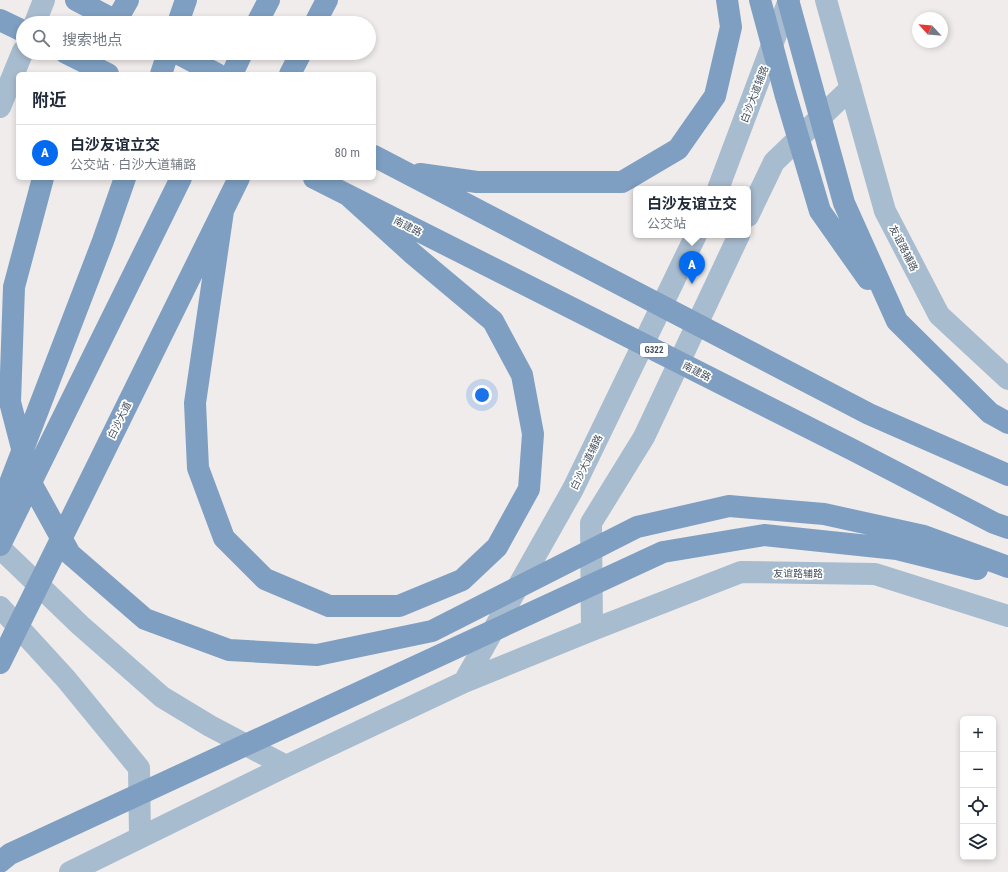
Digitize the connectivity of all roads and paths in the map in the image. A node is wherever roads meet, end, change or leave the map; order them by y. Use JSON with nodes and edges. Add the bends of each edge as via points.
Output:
{"nodes":[{"id":1,"x":44,"y":0,"type":"edge"},
{"id":2,"x":76,"y":0,"type":"edge"},
{"id":3,"x":128,"y":0,"type":"edge"},
{"id":4,"x":186,"y":0,"type":"edge"},
{"id":5,"x":268,"y":0,"type":"edge"},
{"id":6,"x":327,"y":0,"type":"edge"},
{"id":7,"x":727,"y":0,"type":"edge"},
{"id":8,"x":760,"y":0,"type":"edge"},
{"id":9,"x":789,"y":0,"type":"edge"},
{"id":10,"x":826,"y":0,"type":"edge"},
{"id":11,"x":37,"y":16,"type":"edge"},
{"id":12,"x":107,"y":16,"type":"edge"},
{"id":13,"x":119,"y":16,"type":"edge"},
{"id":14,"x":180,"y":16,"type":"edge"},
{"id":15,"x":260,"y":16,"type":"edge"},
{"id":16,"x":319,"y":16,"type":"edge"},
{"id":17,"x":0,"y":20,"type":"edge"},
{"id":18,"x":16,"y":28,"type":"edge"},
{"id":19,"x":19,"y":60,"type":"edge"},
{"id":20,"x":80,"y":60,"type":"edge"},
{"id":21,"x":94,"y":60,"type":"edge"},
{"id":22,"x":166,"y":60,"type":"edge"},
{"id":23,"x":190,"y":60,"type":"edge"},
{"id":24,"x":239,"y":60,"type":"edge"},
{"id":25,"x":297,"y":60,"type":"edge"},
{"id":26,"x":88,"y":72,"type":"edge"},
{"id":27,"x":104,"y":72,"type":"edge"},
{"id":28,"x":162,"y":72,"type":"edge"},
{"id":29,"x":213,"y":72,"type":"edge"},
{"id":30,"x":233,"y":72,"type":"edge"},
{"id":31,"x":291,"y":72,"type":"edge"},
{"id":32,"x":851,"y":88,"type":"junction"},
{"id":33,"x":0,"y":107,"type":"edge"},
{"id":34,"x":376,"y":157,"type":"edge"},
{"id":35,"x":404,"y":171,"type":"junction"},
{"id":36,"x":42,"y":180,"type":"edge"},
{"id":37,"x":124,"y":180,"type":"edge"},
{"id":38,"x":180,"y":180,"type":"edge"},
{"id":39,"x":238,"y":180,"type":"edge"},
{"id":40,"x":318,"y":180,"type":"edge"},
{"id":41,"x":719,"y":186,"type":"edge"},
{"id":42,"x":349,"y":196,"type":"junction"},
{"id":43,"x":751,"y":210,"type":"edge"},
{"id":44,"x":223,"y":211,"type":"junction"},
{"id":45,"x":695,"y":238,"type":"edge"},
{"id":46,"x":738,"y":238,"type":"edge"},
{"id":47,"x":897,"y":321,"type":"junction"},
{"id":48,"x":1008,"y":379,"type":"edge"},
{"id":49,"x":1008,"y":423,"type":"edge"},
{"id":50,"x":1008,"y":475,"type":"edge"},
{"id":51,"x":0,"y":509,"type":"edge"},
{"id":52,"x":1001,"y":526,"type":"edge"},
{"id":53,"x":0,"y":546,"type":"edge"},
{"id":54,"x":1008,"y":567,"type":"edge"},
{"id":55,"x":1008,"y":576,"type":"edge"},
{"id":56,"x":0,"y":607,"type":"edge"},
{"id":57,"x":1008,"y":616,"type":"edge"},
{"id":58,"x":592,"y":630,"type":"junction"},
{"id":59,"x":0,"y":663,"type":"edge"},
{"id":60,"x":464,"y":682,"type":"junction"},
{"id":61,"x":286,"y":766,"type":"junction"},
{"id":62,"x":140,"y":837,"type":"junction"},
{"id":63,"x":0,"y":862,"type":"edge"},
{"id":64,"x":70,"y":872,"type":"edge"}],
"edges":[{"from":1,"to":11,"type":"main road"},
{"from":2,"to":12,"type":"highway"},
{"from":3,"to":13,"type":"highway"},
{"from":4,"to":14,"type":"highway"},
{"from":5,"to":15,"type":"highway"},
{"from":6,"to":16,"type":"highway"},
{"from":7,"to":35,"type":"highway","via":[[732,27],[715,96],[678,149],[622,182],[477,182]]},
{"from":8,"to":47,"type":"highway","via":[[820,211]]},
{"from":9,"to":41,"type":"main road","name":"白沙大道辅路"},
{"from":9,"to":47,"type":"highway","via":[[844,203]]},
{"from":10,"to":32,"type":"main road","name":"友谊路辅路"},
{"from":17,"to":18,"type":"highway"},
{"from":19,"to":33,"type":"main road"},
{"from":20,"to":27,"type":"highway"},
{"from":21,"to":26,"type":"highway"},
{"from":22,"to":28,"type":"highway"},
{"from":23,"to":29,"type":"highway"},
{"from":24,"to":30,"type":"highway"},
{"from":25,"to":31,"type":"highway"},
{"from":32,"to":43,"type":"main road","via":[[774,162]]},
{"from":32,"to":48,"type":"main road","name":"友谊路辅路","via":[[885,211],[939,315]]},
{"from":34,"to":35,"type":"highway"},
{"from":35,"to":50,"type":"highway","via":[[870,414]]},
{"from":36,"to":54,"type":"highway","via":[[14,287],[10,402],[31,483],[70,554],[145,619],[229,650],[317,655],[432,631],[637,527],[730,506],[824,514],[924,536]]},
{"from":37,"to":51,"type":"highway"},
{"from":38,"to":53,"type":"highway"},
{"from":39,"to":44,"type":"highway","name":"白沙大道"},
{"from":40,"to":42,"type":"highway","name":"南建路","number":"G322"},
{"from":42,"to":44,"type":"highway","via":[[493,321],[522,375],[533,434],[529,489],[497,546],[462,580],[399,606],[329,606],[265,579],[224,538],[198,468],[195,403]]},
{"from":42,"to":52,"type":"highway","name":"南建路","number":"G322"},
{"from":44,"to":59,"type":"highway","name":"白沙大道"},
{"from":45,"to":60,"type":"main road","name":"白沙大道辅路","via":[[574,489]]},
{"from":46,"to":58,"type":"main road","via":[[644,437],[591,522]]},
{"from":47,"to":49,"type":"highway","via":[[990,413]]},
{"from":53,"to":61,"type":"main road","via":[[80,626],[162,697],[210,726]]},
{"from":55,"to":63,"type":"highway","via":[[897,549],[764,535],[663,552],[10,854]]},
{"from":56,"to":62,"type":"main road","via":[[66,679],[139,768]]},
{"from":57,"to":58,"type":"main road","name":"友谊路辅路","via":[[875,574],[740,572]]},
{"from":58,"to":60,"type":"main road","name":"友谊路辅路"},
{"from":60,"to":61,"type":"main road","name":"友谊路辅路"},
{"from":61,"to":62,"type":"main road","name":"友谊路辅路"},
{"from":62,"to":64,"type":"main road"}]}
